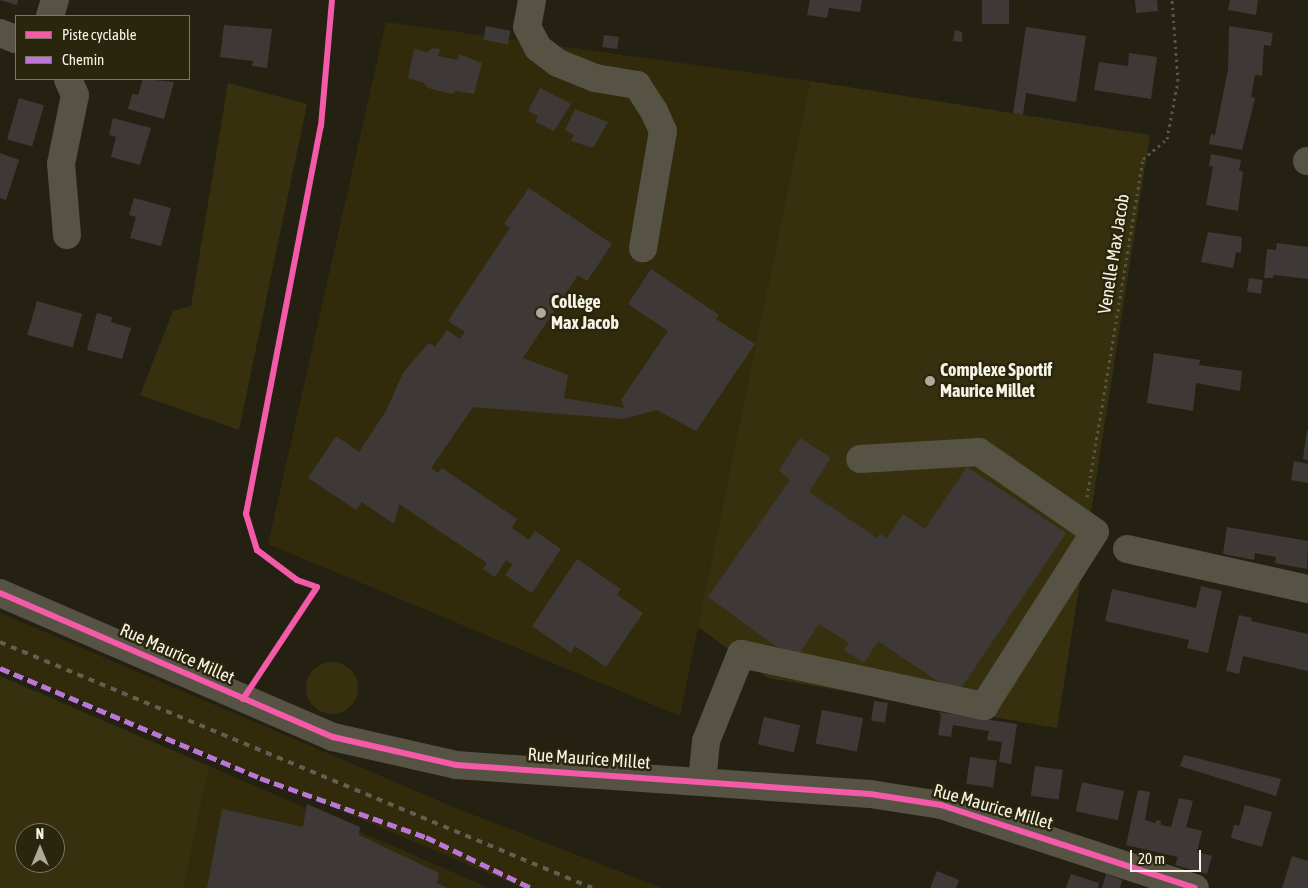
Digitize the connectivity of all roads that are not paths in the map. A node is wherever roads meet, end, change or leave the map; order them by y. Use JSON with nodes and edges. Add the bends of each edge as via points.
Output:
{"nodes":[{"id":1,"x":56,"y":0,"type":"edge"},
{"id":2,"x":532,"y":0,"type":"edge"},
{"id":3,"x":50,"y":15,"type":"edge"},
{"id":4,"x":0,"y":33,"type":"edge"},
{"id":5,"x":15,"y":39,"type":"edge"},
{"id":6,"x":68,"y":80,"type":"edge"},
{"id":7,"x":67,"y":235,"type":"dead end"},
{"id":8,"x":643,"y":248,"type":"dead end"},
{"id":9,"x":860,"y":460,"type":"dead end"},
{"id":10,"x":1127,"y":550,"type":"dead end"},
{"id":11,"x":1308,"y":589,"type":"edge"},
{"id":12,"x":0,"y":593,"type":"edge"},
{"id":13,"x":702,"y":782,"type":"junction"},
{"id":14,"x":1195,"y":888,"type":"edge"}],
"edges":[{"from":1,"to":3,"type":"street"},
{"from":2,"to":8,"type":"street","via":[[527,28],[538,48],[558,63],[595,78],[637,85],[663,131]]},
{"from":4,"to":5,"type":"street"},
{"from":6,"to":7,"type":"street","via":[[75,95],[61,164]]},
{"from":9,"to":13,"type":"street","via":[[979,452],[1095,532],[984,706],[741,654],[706,741]]},
{"from":10,"to":11,"type":"street"},
{"from":12,"to":13,"type":"street","name":"Rue Maurice Millet","via":[[333,737],[456,764]]},
{"from":13,"to":14,"type":"street","name":"Rue Maurice Millet","via":[[870,794],[941,805]]}]}
